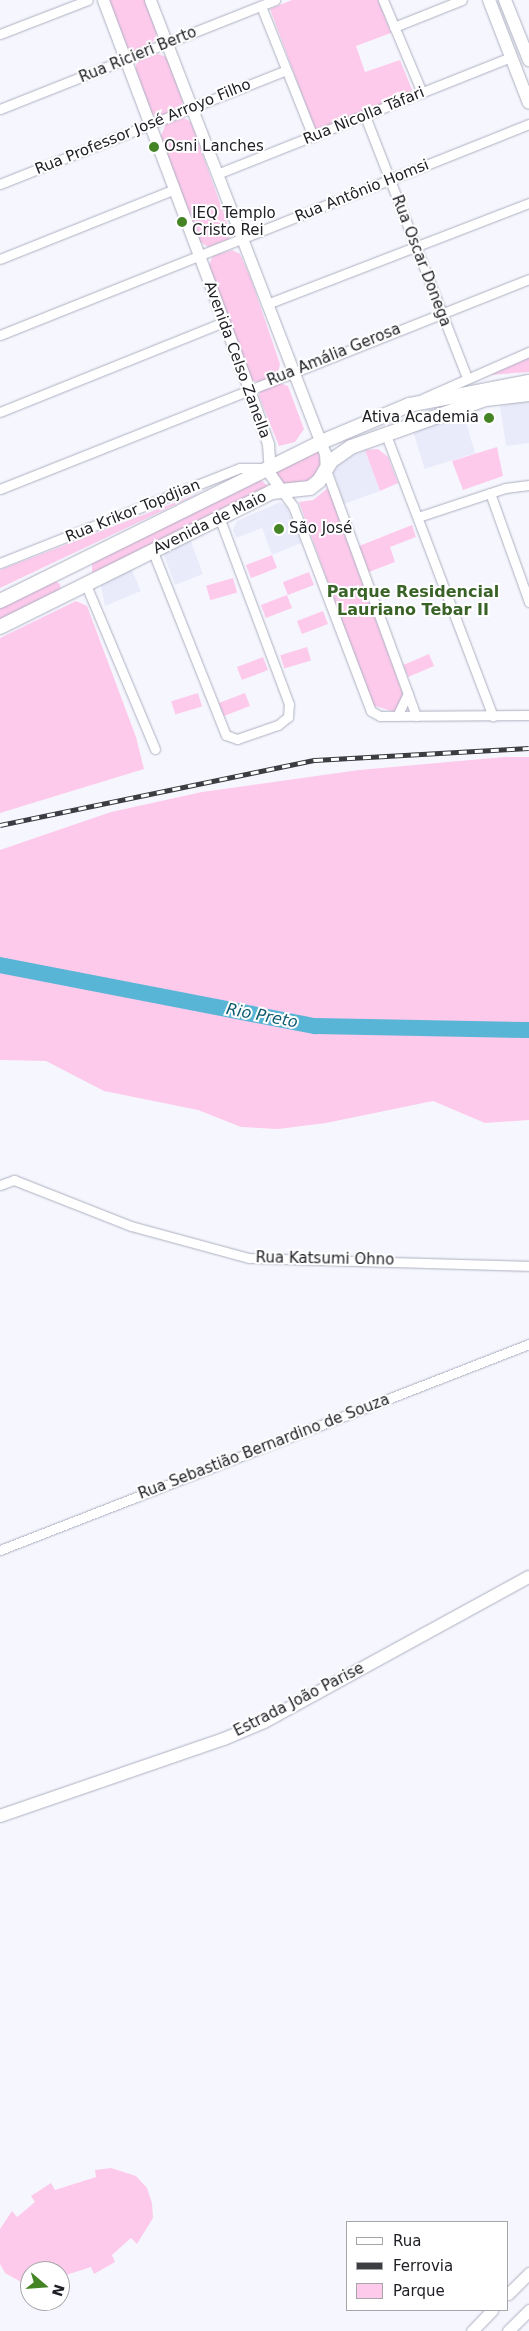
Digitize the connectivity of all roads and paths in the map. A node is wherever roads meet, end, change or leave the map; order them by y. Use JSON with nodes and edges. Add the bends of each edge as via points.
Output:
{"nodes":[{"id":1,"x":88,"y":0,"type":"edge"},
{"id":2,"x":103,"y":0,"type":"edge"},
{"id":3,"x":150,"y":0,"type":"edge"},
{"id":4,"x":275,"y":0,"type":"edge"},
{"id":5,"x":383,"y":0,"type":"edge"},
{"id":6,"x":462,"y":0,"type":"edge"},
{"id":7,"x":489,"y":0,"type":"edge"},
{"id":8,"x":505,"y":0,"type":"edge"},
{"id":9,"x":261,"y":6,"type":"junction"},
{"id":10,"x":394,"y":27,"type":"junction"},
{"id":11,"x":0,"y":34,"type":"edge"},
{"id":12,"x":168,"y":44,"type":"junction"},
{"id":13,"x":511,"y":57,"type":"junction"},
{"id":14,"x":127,"y":60,"type":"junction"},
{"id":15,"x":529,"y":60,"type":"edge"},
{"id":16,"x":286,"y":70,"type":"junction"},
{"id":17,"x":422,"y":93,"type":"junction"},
{"id":18,"x":529,"y":103,"type":"edge"},
{"id":19,"x":192,"y":108,"type":"junction"},
{"id":20,"x":0,"y":109,"type":"edge"},
{"id":21,"x":366,"y":116,"type":"junction"},
{"id":22,"x":151,"y":124,"type":"junction"},
{"id":23,"x":529,"y":124,"type":"edge"},
{"id":24,"x":312,"y":137,"type":"junction"},
{"id":25,"x":217,"y":174,"type":"junction"},
{"id":26,"x":390,"y":180,"type":"junction"},
{"id":27,"x":0,"y":184,"type":"edge"},
{"id":28,"x":176,"y":189,"type":"junction"},
{"id":29,"x":529,"y":203,"type":"edge"},
{"id":30,"x":241,"y":240,"type":"junction"},
{"id":31,"x":414,"y":246,"type":"junction"},
{"id":32,"x":201,"y":256,"type":"junction"},
{"id":33,"x":0,"y":259,"type":"edge"},
{"id":34,"x":529,"y":278,"type":"edge"},
{"id":35,"x":267,"y":304,"type":"junction"},
{"id":36,"x":441,"y":311,"type":"junction"},
{"id":37,"x":224,"y":322,"type":"junction"},
{"id":38,"x":0,"y":335,"type":"edge"},
{"id":39,"x":529,"y":352,"type":"edge"},
{"id":40,"x":292,"y":372,"type":"junction"},
{"id":41,"x":466,"y":378,"type":"junction"},
{"id":42,"x":529,"y":382,"type":"edge"},
{"id":43,"x":249,"y":389,"type":"junction"},
{"id":44,"x":529,"y":394,"type":"edge"},
{"id":45,"x":409,"y":406,"type":"junction"},
{"id":46,"x":0,"y":412,"type":"edge"},
{"id":47,"x":386,"y":435,"type":"junction"},
{"id":48,"x":319,"y":443,"type":"junction"},
{"id":49,"x":268,"y":468,"type":"junction"},
{"id":50,"x":326,"y":470,"type":"junction"},
{"id":51,"x":529,"y":485,"type":"edge"},
{"id":52,"x":0,"y":489,"type":"edge"},
{"id":53,"x":282,"y":491,"type":"junction"},
{"id":54,"x":490,"y":493,"type":"junction"},
{"id":55,"x":418,"y":517,"type":"junction"},
{"id":56,"x":220,"y":519,"type":"junction"},
{"id":57,"x":153,"y":552,"type":"junction"},
{"id":58,"x":93,"y":555,"type":"junction"},
{"id":59,"x":0,"y":563,"type":"edge"},
{"id":60,"x":55,"y":574,"type":"junction"},
{"id":61,"x":86,"y":585,"type":"junction"},
{"id":62,"x":72,"y":591,"type":"junction"},
{"id":63,"x":0,"y":601,"type":"edge"},
{"id":64,"x":529,"y":602,"type":"edge"},
{"id":65,"x":0,"y":627,"type":"edge"},
{"id":66,"x":408,"y":693,"type":"junction"},
{"id":67,"x":529,"y":715,"type":"edge"},
{"id":68,"x":397,"y":716,"type":"junction"},
{"id":69,"x":416,"y":716,"type":"junction"},
{"id":70,"x":493,"y":716,"type":"junction"},
{"id":71,"x":154,"y":749,"type":"dead end"},
{"id":72,"x":0,"y":1185,"type":"edge"},
{"id":73,"x":529,"y":1266,"type":"edge"},
{"id":74,"x":529,"y":1344,"type":"edge"},
{"id":75,"x":0,"y":1550,"type":"edge"},
{"id":76,"x":529,"y":1577,"type":"edge"},
{"id":77,"x":0,"y":1816,"type":"edge"},
{"id":78,"x":529,"y":2272,"type":"edge"},
{"id":79,"x":509,"y":2293,"type":"edge"},
{"id":80,"x":529,"y":2310,"type":"edge"},
{"id":81,"x":491,"y":2311,"type":"edge"},
{"id":82,"x":472,"y":2331,"type":"edge"},
{"id":83,"x":508,"y":2331,"type":"edge"}],
"edges":[{"from":1,"to":11,"type":"street"},
{"from":2,"to":14,"type":"street","name":"Avenida Celso Zanella"},
{"from":3,"to":12,"type":"street"},
{"from":4,"to":9,"type":"street","name":"Rua Ricieri Berto"},
{"from":5,"to":10,"type":"street"},
{"from":6,"to":10,"type":"street"},
{"from":7,"to":13,"type":"main road"},
{"from":8,"to":15,"type":"main road"},
{"from":9,"to":12,"type":"street","name":"Rua Ricieri Berto"},
{"from":9,"to":16,"type":"street"},
{"from":10,"to":17,"type":"street"},
{"from":12,"to":14,"type":"street","name":"Rua Ricieri Berto"},
{"from":12,"to":19,"type":"street"},
{"from":13,"to":17,"type":"street","name":"Rua Nicolla Táfari"},
{"from":13,"to":18,"type":"main road"},
{"from":14,"to":20,"type":"street","name":"Rua Ricieri Berto"},
{"from":14,"to":22,"type":"street","name":"Avenida Celso Zanella"},
{"from":16,"to":19,"type":"street","name":"Rua Professor José Arroyo Filho"},
{"from":16,"to":24,"type":"street"},
{"from":17,"to":21,"type":"street","name":"Rua Nicolla Táfari"},
{"from":19,"to":22,"type":"street","name":"Rua Professor José Arroyo Filho"},
{"from":19,"to":25,"type":"street"},
{"from":21,"to":24,"type":"street","name":"Rua Nicolla Táfari"},
{"from":21,"to":26,"type":"street","name":"Rua Oscar Donega"},
{"from":22,"to":27,"type":"street","name":"Rua Professor José Arroyo Filho"},
{"from":22,"to":28,"type":"street","name":"Avenida Celso Zanella"},
{"from":23,"to":26,"type":"street","name":"Rua Antônio Homsi"},
{"from":24,"to":25,"type":"street","name":"Rua Nicolla Táfari"},
{"from":25,"to":30,"type":"street"},
{"from":26,"to":30,"type":"street","name":"Rua Antônio Homsi"},
{"from":26,"to":31,"type":"street","name":"Rua Oscar Donega"},
{"from":28,"to":32,"type":"street","name":"Avenida Celso Zanella"},
{"from":28,"to":33,"type":"street"},
{"from":29,"to":31,"type":"street"},
{"from":30,"to":32,"type":"street","name":"Rua Antônio Homsi"},
{"from":30,"to":35,"type":"street"},
{"from":31,"to":35,"type":"street"},
{"from":31,"to":36,"type":"street","name":"Rua Oscar Donega"},
{"from":32,"to":37,"type":"street","name":"Avenida Celso Zanella"},
{"from":32,"to":38,"type":"street","name":"Rua Antônio Homsi"},
{"from":34,"to":36,"type":"street","name":"Rua Amália Gerosa"},
{"from":35,"to":40,"type":"street"},
{"from":36,"to":40,"type":"street","name":"Rua Amália Gerosa"},
{"from":36,"to":41,"type":"street","name":"Rua Oscar Donega"},
{"from":37,"to":43,"type":"street","name":"Avenida Celso Zanella"},
{"from":37,"to":46,"type":"street"},
{"from":39,"to":41,"type":"street"},
{"from":40,"to":43,"type":"street","name":"Rua Amália Gerosa"},
{"from":40,"to":48,"type":"street"},
{"from":41,"to":45,"type":"street"},
{"from":42,"to":45,"type":"main road","name":"Avenida de Maio"},
{"from":43,"to":49,"type":"street","name":"Avenida Celso Zanella","via":[[268,444]]},
{"from":43,"to":52,"type":"street","name":"Rua Amália Gerosa"},
{"from":44,"to":47,"type":"main road","name":"Avenida de Maio","via":[[486,399]]},
{"from":45,"to":48,"type":"main road","name":"Avenida de Maio"},
{"from":47,"to":50,"type":"main road","name":"Avenida de Maio","via":[[339,453]]},
{"from":47,"to":55,"type":"street"},
{"from":48,"to":49,"type":"main road","name":"Avenida de Maio"},
{"from":48,"to":50,"type":"street","via":[[325,453]]},
{"from":49,"to":53,"type":"street"},
{"from":49,"to":58,"type":"main road","name":"Avenida de Maio"},
{"from":49,"to":59,"type":"street","name":"Rua Krikor Topdjian","via":[[240,468]]},
{"from":50,"to":53,"type":"main road","name":"Avenida de Maio","via":[[310,488]]},
{"from":50,"to":66,"type":"street"},
{"from":51,"to":54,"type":"street"},
{"from":53,"to":56,"type":"main road","name":"Avenida de Maio"},
{"from":53,"to":68,"type":"street","via":[[293,506],[367,703],[375,714]]},
{"from":54,"to":55,"type":"street"},
{"from":54,"to":64,"type":"street"},
{"from":55,"to":70,"type":"street"},
{"from":56,"to":57,"type":"main road","name":"Avenida de Maio"},
{"from":56,"to":57,"type":"street","via":[[290,704],[288,717],[278,725],[237,739],[226,735]]},
{"from":57,"to":61,"type":"main road","name":"Avenida de Maio"},
{"from":58,"to":60,"type":"main road","name":"Avenida de Maio"},
{"from":58,"to":61,"type":"main road","via":[[85,569]]},
{"from":60,"to":62,"type":"main road"},
{"from":60,"to":63,"type":"main road","name":"Avenida de Maio"},
{"from":61,"to":62,"type":"main road","name":"Avenida de Maio"},
{"from":61,"to":71,"type":"street"},
{"from":62,"to":65,"type":"main road","name":"Avenida de Maio"},
{"from":66,"to":68,"type":"street"},
{"from":66,"to":69,"type":"street"},
{"from":67,"to":70,"type":"street"},
{"from":68,"to":69,"type":"street"},
{"from":69,"to":70,"type":"street"},
{"from":72,"to":73,"type":"street","name":"Rua Katsumi Ohno","via":[[14,1180],[131,1226],[249,1258]]},
{"from":74,"to":75,"type":"street","name":"Rua Sebastião Bernardino de Souza"},
{"from":76,"to":77,"type":"main road","name":"Estrada João Parise","via":[[264,1722],[224,1739]]},
{"from":78,"to":79,"type":"street"},
{"from":80,"to":83,"type":"street"},
{"from":81,"to":82,"type":"street"}]}
